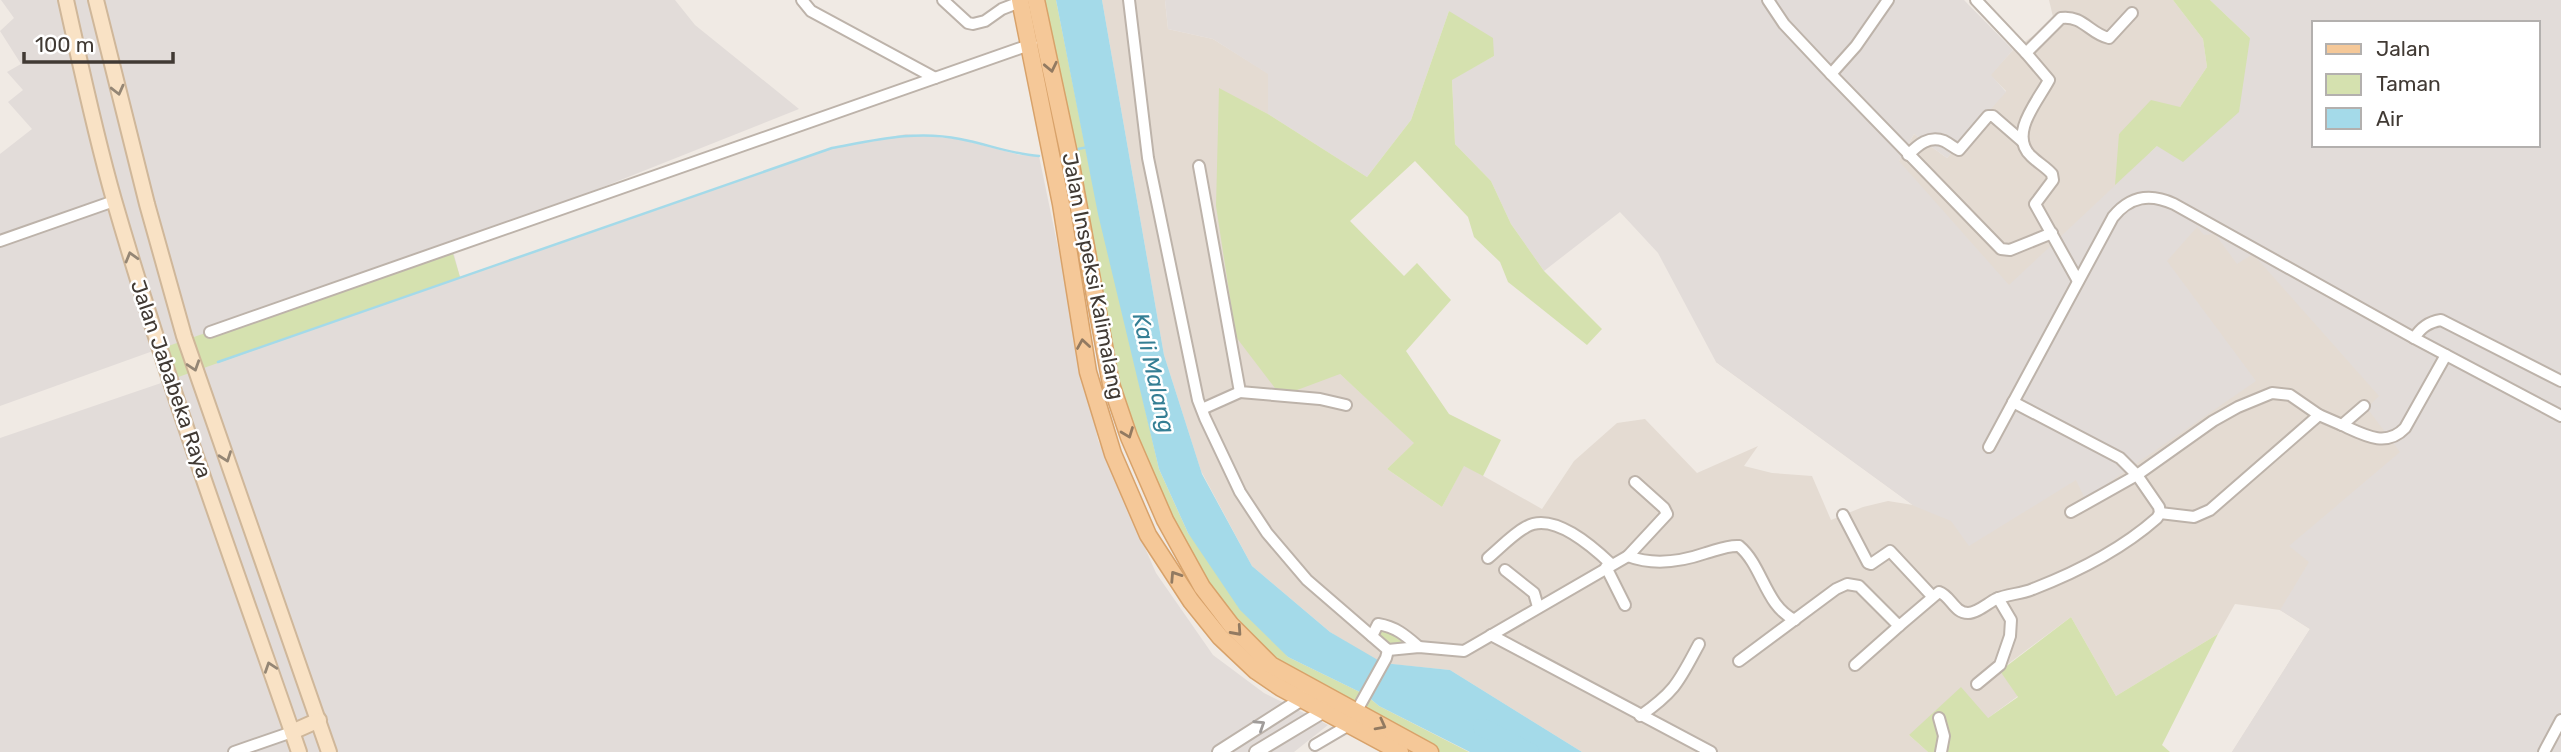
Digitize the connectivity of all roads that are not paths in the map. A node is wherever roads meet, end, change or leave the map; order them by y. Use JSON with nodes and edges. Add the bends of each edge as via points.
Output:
{"nodes":[{"id":1,"x":66,"y":0,"type":"edge"},
{"id":2,"x":96,"y":0,"type":"edge"},
{"id":3,"x":802,"y":0,"type":"edge"},
{"id":4,"x":943,"y":0,"type":"edge"},
{"id":5,"x":1129,"y":0,"type":"edge"},
{"id":6,"x":1768,"y":0,"type":"edge"},
{"id":7,"x":1888,"y":0,"type":"edge"},
{"id":8,"x":1976,"y":0,"type":"edge"},
{"id":9,"x":1025,"y":1,"type":"edge"},
{"id":10,"x":2132,"y":13,"type":"dead end"},
{"id":11,"x":1037,"y":42,"type":"junction"},
{"id":12,"x":2026,"y":53,"type":"junction"},
{"id":13,"x":1831,"y":74,"type":"junction"},
{"id":14,"x":935,"y":78,"type":"junction"},
{"id":15,"x":2023,"y":142,"type":"junction"},
{"id":16,"x":1908,"y":155,"type":"junction"},
{"id":17,"x":1199,"y":166,"type":"dead end"},
{"id":18,"x":114,"y":201,"type":"junction"},
{"id":19,"x":2052,"y":233,"type":"junction"},
{"id":20,"x":0,"y":241,"type":"edge"},
{"id":21,"x":2078,"y":281,"type":"junction"},
{"id":22,"x":210,"y":332,"type":"dead end"},
{"id":23,"x":2414,"y":338,"type":"junction"},
{"id":24,"x":2446,"y":355,"type":"junction"},
{"id":25,"x":2561,"y":381,"type":"edge"},
{"id":26,"x":1240,"y":392,"type":"junction"},
{"id":27,"x":2013,"y":402,"type":"junction"},
{"id":28,"x":1118,"y":403,"type":"junction"},
{"id":29,"x":1346,"y":405,"type":"dead end"},
{"id":30,"x":2364,"y":406,"type":"dead end"},
{"id":31,"x":1098,"y":408,"type":"junction"},
{"id":32,"x":1202,"y":409,"type":"junction"},
{"id":33,"x":2319,"y":415,"type":"junction"},
{"id":34,"x":2561,"y":416,"type":"edge"},
{"id":35,"x":2342,"y":425,"type":"junction"},
{"id":36,"x":1989,"y":447,"type":"dead end"},
{"id":37,"x":2137,"y":475,"type":"junction"},
{"id":38,"x":1634,"y":482,"type":"dead end"},
{"id":39,"x":2071,"y":512,"type":"dead end"},
{"id":40,"x":2160,"y":513,"type":"junction"},
{"id":41,"x":1843,"y":515,"type":"dead end"},
{"id":42,"x":1628,"y":556,"type":"junction"},
{"id":43,"x":1488,"y":558,"type":"dead end"},
{"id":44,"x":1609,"y":566,"type":"junction"},
{"id":45,"x":1505,"y":570,"type":"dead end"},
{"id":46,"x":1932,"y":596,"type":"junction"},
{"id":47,"x":1998,"y":598,"type":"junction"},
{"id":48,"x":1625,"y":605,"type":"dead end"},
{"id":49,"x":1538,"y":607,"type":"junction"},
{"id":50,"x":1795,"y":620,"type":"junction"},
{"id":51,"x":1899,"y":626,"type":"junction"},
{"id":52,"x":1491,"y":635,"type":"junction"},
{"id":53,"x":1372,"y":636,"type":"junction"},
{"id":54,"x":1699,"y":644,"type":"dead end"},
{"id":55,"x":1419,"y":647,"type":"junction"},
{"id":56,"x":1386,"y":655,"type":"junction"},
{"id":57,"x":1739,"y":661,"type":"dead end"},
{"id":58,"x":1855,"y":665,"type":"dead end"},
{"id":59,"x":1284,"y":682,"type":"junction"},
{"id":60,"x":1977,"y":684,"type":"dead end"},
{"id":61,"x":1305,"y":693,"type":"junction"},
{"id":62,"x":1327,"y":705,"type":"junction"},
{"id":63,"x":1640,"y":716,"type":"junction"},
{"id":64,"x":1939,"y":718,"type":"dead end"},
{"id":65,"x":1353,"y":719,"type":"junction"},
{"id":66,"x":319,"y":720,"type":"junction"},
{"id":67,"x":2561,"y":720,"type":"edge"},
{"id":68,"x":292,"y":732,"type":"junction"},
{"id":69,"x":1315,"y":745,"type":"dead end"},
{"id":70,"x":234,"y":752,"type":"edge"},
{"id":71,"x":299,"y":752,"type":"edge"},
{"id":72,"x":329,"y":752,"type":"edge"},
{"id":73,"x":1219,"y":752,"type":"edge"},
{"id":74,"x":1256,"y":752,"type":"edge"},
{"id":75,"x":1400,"y":752,"type":"edge"},
{"id":76,"x":1430,"y":752,"type":"edge"},
{"id":77,"x":1711,"y":752,"type":"edge"},
{"id":78,"x":1941,"y":752,"type":"edge"},
{"id":79,"x":2544,"y":752,"type":"edge"}],
"edges":[{"from":1,"to":18,"type":"main road","name":"Jalan Jababeka Raya"},
{"from":2,"to":66,"type":"main road","name":"Jalan Jababeka Raya","one_way":true,"via":[[185,338]]},
{"from":3,"to":14,"type":"street","via":[[811,11]]},
{"from":4,"to":9,"type":"street","via":[[973,24]]},
{"from":5,"to":32,"type":"street","via":[[1148,158]]},
{"from":6,"to":13,"type":"street"},
{"from":7,"to":13,"type":"street"},
{"from":8,"to":12,"type":"street"},
{"from":9,"to":11,"type":"main road","name":"Jalan Inspeksi Kalimalang"},
{"from":10,"to":12,"type":"street","via":[[2109,38],[2078,19],[2061,18]]},
{"from":11,"to":14,"type":"street"},
{"from":11,"to":28,"type":"main road","name":"Jalan Inspeksi Kalimalang","one_way":true,"via":[[1070,159]]},
{"from":31,"to":11,"type":"main road","name":"Jalan Inspeksi Kalimalang","one_way":true,"via":[[1088,372]]},
{"from":12,"to":15,"type":"street","via":[[2049,80],[2026,122]]},
{"from":13,"to":16,"type":"street"},
{"from":14,"to":22,"type":"street"},
{"from":15,"to":16,"type":"street","via":[[1988,116],[1959,150],[1943,141],[1928,140]]},
{"from":15,"to":19,"type":"street","via":[[2030,155],[2052,174],[2053,180],[2035,204]]},
{"from":16,"to":19,"type":"street","via":[[2001,249],[2010,250]]},
{"from":17,"to":26,"type":"street"},
{"from":18,"to":20,"type":"street"},
{"from":68,"to":18,"type":"main road","name":"Jalan Jababeka Raya","one_way":true,"via":[[158,346]]},
{"from":19,"to":21,"type":"street"},
{"from":21,"to":23,"type":"street","via":[[2121,208],[2132,200],[2160,198]]},
{"from":21,"to":27,"type":"street"},
{"from":23,"to":24,"type":"street"},
{"from":23,"to":25,"type":"street","via":[[2432,321],[2441,320]]},
{"from":24,"to":34,"type":"street"},
{"from":24,"to":35,"type":"street","via":[[2399,435],[2380,439]]},
{"from":26,"to":29,"type":"street"},
{"from":26,"to":32,"type":"street"},
{"from":27,"to":36,"type":"street"},
{"from":27,"to":37,"type":"street","via":[[2120,458]]},
{"from":28,"to":31,"type":"main road"},
{"from":28,"to":59,"type":"main road","name":"Jalan Inspeksi Kalimalang","one_way":true,"via":[[1165,520],[1202,587]]},
{"from":30,"to":35,"type":"street"},
{"from":59,"to":31,"type":"main road","name":"Jalan Inspeksi Kalimalang","one_way":true,"via":[[1262,676],[1238,656],[1191,601],[1148,535]]},
{"from":32,"to":53,"type":"street","via":[[1240,492],[1267,533],[1307,580]]},
{"from":33,"to":35,"type":"street"},
{"from":33,"to":37,"type":"street","via":[[2290,396],[2272,393],[2213,421]]},
{"from":33,"to":40,"type":"street","via":[[2210,510],[2194,517]]},
{"from":37,"to":39,"type":"street"},
{"from":37,"to":40,"type":"street"},
{"from":38,"to":42,"type":"street","via":[[1667,514]]},
{"from":40,"to":47,"type":"street","via":[[2122,546],[2036,588]]},
{"from":41,"to":46,"type":"street","via":[[1868,563],[1890,551]]},
{"from":42,"to":44,"type":"street"},
{"from":42,"to":50,"type":"street","via":[[1666,563],[1739,546],[1779,609]]},
{"from":43,"to":44,"type":"street","via":[[1526,527],[1543,523],[1592,546]]},
{"from":44,"to":48,"type":"street"},
{"from":44,"to":49,"type":"street"},
{"from":45,"to":49,"type":"street","via":[[1534,593]]},
{"from":46,"to":47,"type":"street","via":[[1943,593],[1965,613]]},
{"from":46,"to":51,"type":"street"},
{"from":47,"to":60,"type":"street","via":[[2011,620],[2010,636],[2000,665]]},
{"from":49,"to":52,"type":"street"},
{"from":50,"to":51,"type":"street","via":[[1836,589],[1852,584]]},
{"from":50,"to":57,"type":"street"},
{"from":51,"to":58,"type":"street"},
{"from":52,"to":55,"type":"street","via":[[1464,651]]},
{"from":52,"to":63,"type":"street"},
{"from":53,"to":55,"type":"street","via":[[1378,624],[1391,626]]},
{"from":53,"to":56,"type":"street"},
{"from":54,"to":63,"type":"street","via":[[1677,685]]},
{"from":55,"to":56,"type":"street"},
{"from":56,"to":65,"type":"street"},
{"from":59,"to":61,"type":"main road","name":"Jalan Inspeksi Kalimalang"},
{"from":61,"to":62,"type":"main road","name":"Jalan Inspeksi Kalimalang"},
{"from":73,"to":61,"type":"street","one_way":true},
{"from":62,"to":65,"type":"main road","name":"Jalan Inspeksi Kalimalang"},
{"from":62,"to":74,"type":"street"},
{"from":63,"to":77,"type":"street"},
{"from":64,"to":78,"type":"street","via":[[1944,736]]},
{"from":65,"to":69,"type":"street"},
{"from":65,"to":75,"type":"main road","name":"Jalan Inspeksi Kalimalang"},
{"from":65,"to":76,"type":"main road","name":"Jalan Inspeksi Kalimalang","one_way":true},
{"from":66,"to":68,"type":"main road"},
{"from":66,"to":72,"type":"main road","name":"Jalan Jababeka Raya"},
{"from":67,"to":79,"type":"street"},
{"from":68,"to":70,"type":"street"},
{"from":68,"to":71,"type":"main road","name":"Jalan Jababeka Raya"}]}
